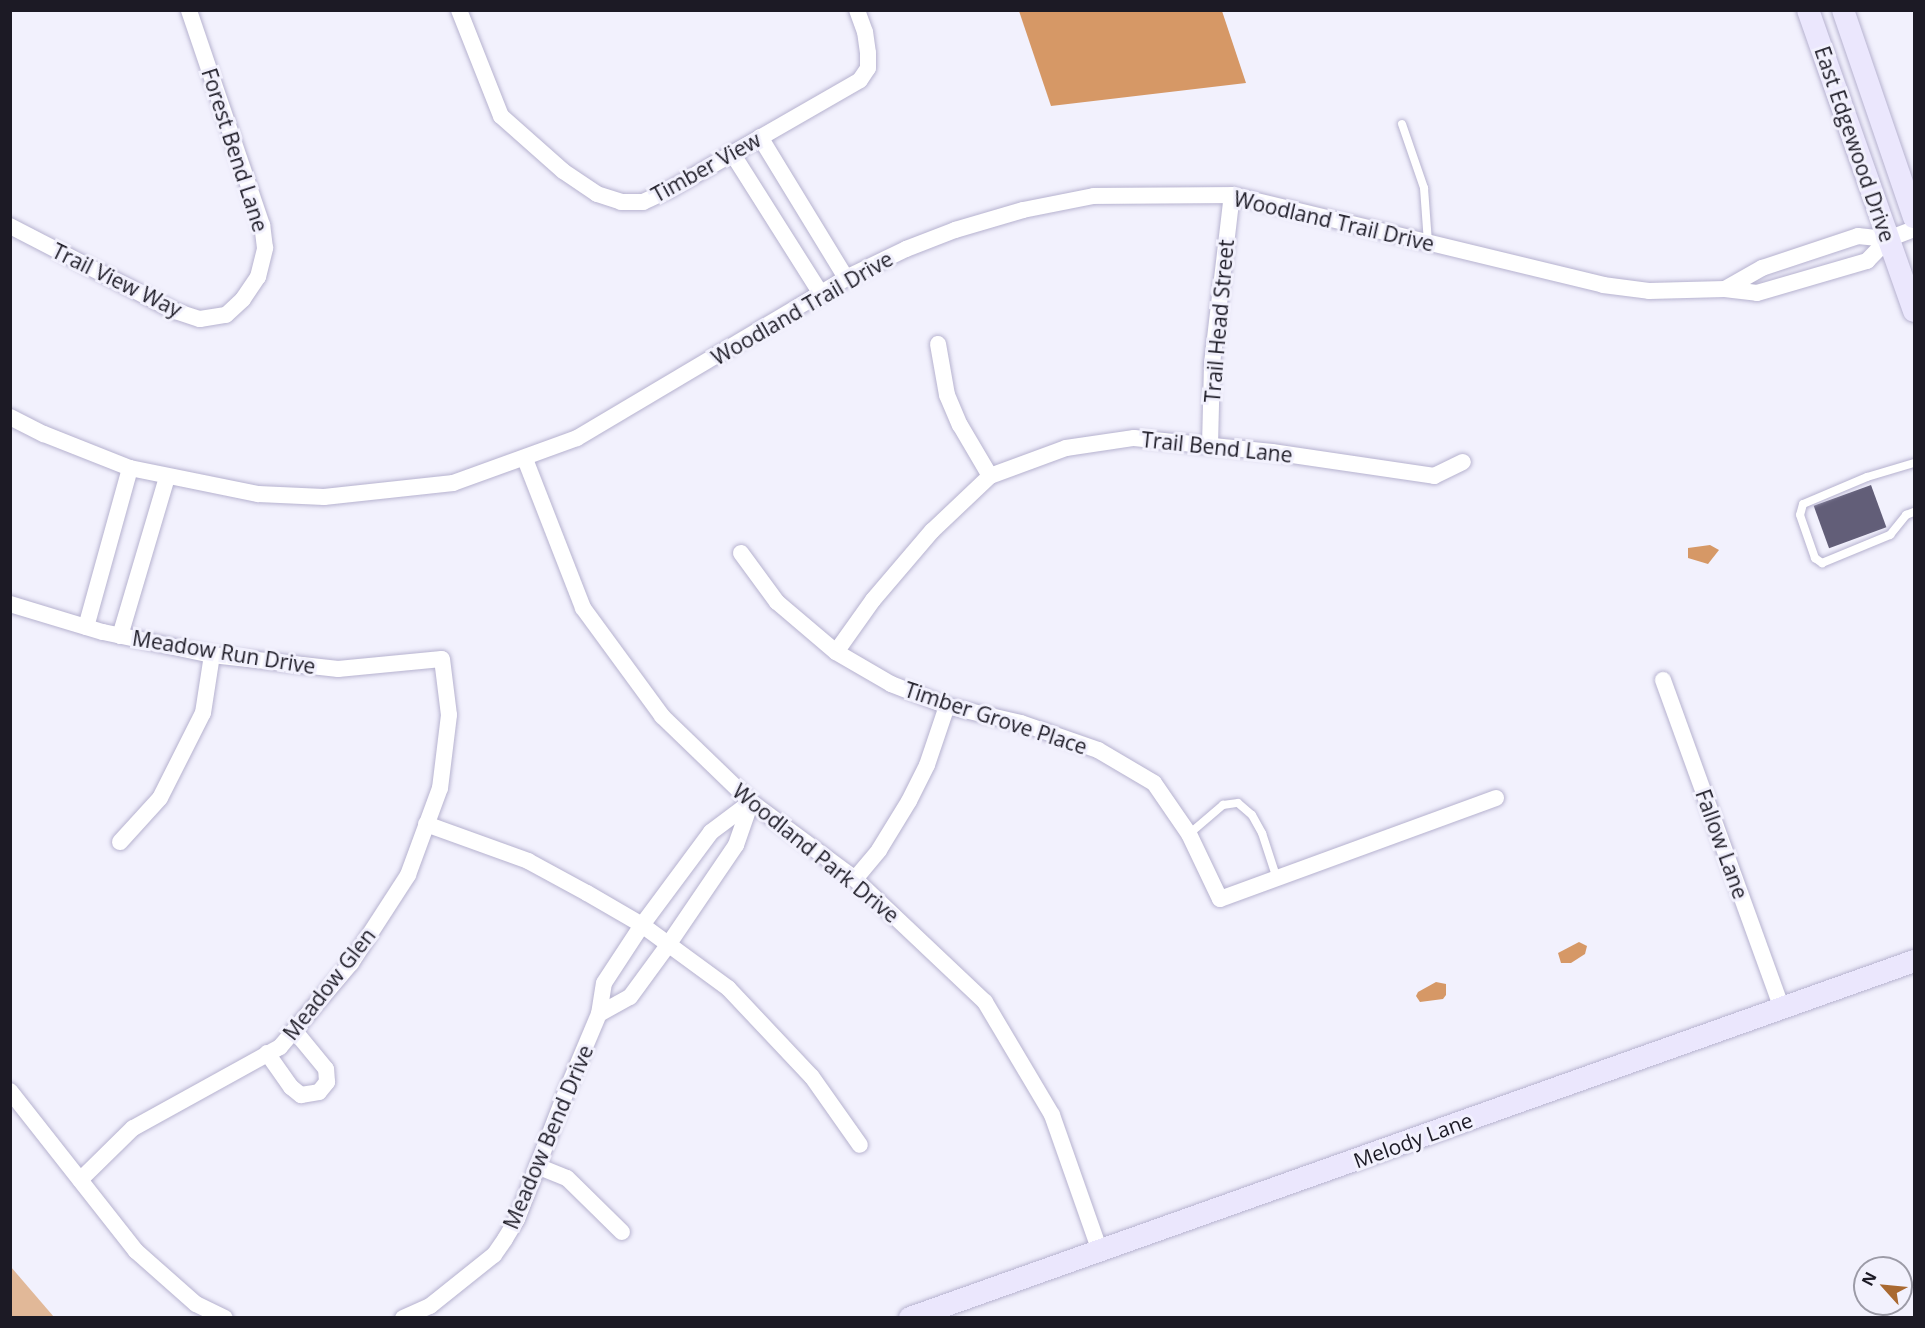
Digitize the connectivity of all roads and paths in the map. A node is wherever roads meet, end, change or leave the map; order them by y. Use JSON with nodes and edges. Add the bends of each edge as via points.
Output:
{"nodes":[{"id":1,"x":189,"y":10,"type":"edge"},
{"id":2,"x":459,"y":10,"type":"edge"},
{"id":3,"x":857,"y":10,"type":"edge"},
{"id":4,"x":1808,"y":10,"type":"edge"},
{"id":5,"x":1843,"y":10,"type":"edge"},
{"id":6,"x":1402,"y":124,"type":"dead end"},
{"id":7,"x":760,"y":137,"type":"junction"},
{"id":8,"x":732,"y":153,"type":"junction"},
{"id":9,"x":1232,"y":195,"type":"junction"},
{"id":10,"x":1914,"y":218,"type":"edge"},
{"id":11,"x":10,"y":226,"type":"edge"},
{"id":12,"x":1914,"y":229,"type":"edge"},
{"id":13,"x":1888,"y":239,"type":"junction"},
{"id":14,"x":1428,"y":243,"type":"junction"},
{"id":15,"x":846,"y":278,"type":"junction"},
{"id":16,"x":1725,"y":290,"type":"junction"},
{"id":17,"x":821,"y":294,"type":"junction"},
{"id":18,"x":1914,"y":311,"type":"edge"},
{"id":19,"x":226,"y":315,"type":"joint"},
{"id":20,"x":938,"y":344,"type":"dead end"},
{"id":21,"x":10,"y":417,"type":"edge"},
{"id":22,"x":1210,"y":446,"type":"junction"},
{"id":23,"x":525,"y":459,"type":"junction"},
{"id":24,"x":1463,"y":462,"type":"dead end"},
{"id":25,"x":1914,"y":463,"type":"edge"},
{"id":26,"x":130,"y":468,"type":"junction"},
{"id":27,"x":990,"y":476,"type":"junction"},
{"id":28,"x":166,"y":477,"type":"junction"},
{"id":29,"x":1914,"y":512,"type":"edge"},
{"id":30,"x":741,"y":553,"type":"dead end"},
{"id":31,"x":10,"y":604,"type":"edge"},
{"id":32,"x":86,"y":627,"type":"junction"},
{"id":33,"x":120,"y":636,"type":"junction"},
{"id":34,"x":836,"y":652,"type":"junction"},
{"id":35,"x":212,"y":655,"type":"junction"},
{"id":36,"x":442,"y":659,"type":"joint"},
{"id":37,"x":1663,"y":680,"type":"dead end"},
{"id":38,"x":947,"y":706,"type":"junction"},
{"id":39,"x":1496,"y":798,"type":"dead end"},
{"id":40,"x":751,"y":802,"type":"junction"},
{"id":41,"x":426,"y":824,"type":"junction"},
{"id":42,"x":1189,"y":834,"type":"junction"},
{"id":43,"x":120,"y":842,"type":"dead end"},
{"id":44,"x":855,"y":879,"type":"junction"},
{"id":45,"x":1277,"y":879,"type":"junction"},
{"id":46,"x":642,"y":925,"type":"junction"},
{"id":47,"x":668,"y":945,"type":"junction"},
{"id":48,"x":1914,"y":961,"type":"edge"},
{"id":49,"x":1782,"y":1009,"type":"junction"},
{"id":50,"x":599,"y":1014,"type":"junction"},
{"id":51,"x":294,"y":1030,"type":"junction"},
{"id":52,"x":267,"y":1053,"type":"junction"},
{"id":53,"x":10,"y":1091,"type":"edge"},
{"id":54,"x":860,"y":1145,"type":"dead end"},
{"id":55,"x":537,"y":1166,"type":"junction"},
{"id":56,"x":80,"y":1180,"type":"junction"},
{"id":57,"x":622,"y":1232,"type":"dead end"},
{"id":58,"x":1100,"y":1251,"type":"junction"},
{"id":59,"x":225,"y":1317,"type":"edge"},
{"id":60,"x":403,"y":1317,"type":"edge"},
{"id":61,"x":910,"y":1317,"type":"edge"}],
"edges":[{"from":1,"to":19,"type":"street","name":"Forest Bend Lane","via":[[262,225],[266,248],[258,277]]},
{"from":2,"to":8,"type":"street","name":"Timber View","via":[[501,116],[563,171],[597,194],[621,202],[643,202]]},
{"from":3,"to":7,"type":"street","name":"Timber View","via":[[868,53],[868,68],[860,80]]},
{"from":4,"to":13,"type":"street","name":"East Edgewood Drive"},
{"from":5,"to":10,"type":"street"},
{"from":6,"to":14,"type":"lane","via":[[1424,188]]},
{"from":7,"to":8,"type":"street","name":"Timber View"},
{"from":7,"to":15,"type":"street"},
{"from":8,"to":17,"type":"street"},
{"from":9,"to":14,"type":"street","name":"Woodland Trail Drive"},
{"from":9,"to":15,"type":"street","name":"Woodland Trail Drive","via":[[1094,196],[1023,210],[955,230]]},
{"from":9,"to":22,"type":"street","name":"Trail Head Street","via":[[1212,364]]},
{"from":11,"to":19,"type":"street","name":"Trail View Way","via":[[175,311],[200,319]]},
{"from":12,"to":13,"type":"street"},
{"from":13,"to":16,"type":"street","name":"Woodland Trail Drive","via":[[1858,236],[1762,268]]},
{"from":13,"to":16,"type":"street","name":"Woodland Trail Drive","via":[[1867,261],[1757,293]]},
{"from":13,"to":18,"type":"street","name":"East Edgewood Drive"},
{"from":14,"to":16,"type":"street","name":"Woodland Trail Drive","via":[[1603,285],[1649,291]]},
{"from":15,"to":17,"type":"street","name":"Woodland Trail Drive"},
{"from":17,"to":23,"type":"street","name":"Woodland Trail Drive","via":[[608,422]]},
{"from":20,"to":27,"type":"street","via":[[947,395]]},
{"from":21,"to":26,"type":"street","name":"Woodland Trail Drive"},
{"from":22,"to":24,"type":"street","name":"Trail Bend Lane","via":[[1434,476]]},
{"from":22,"to":27,"type":"street","name":"Trail Bend Lane","via":[[1134,438],[1066,448]]},
{"from":23,"to":28,"type":"street","name":"Woodland Trail Drive","via":[[453,483],[324,497],[258,494]]},
{"from":23,"to":40,"type":"street","name":"Woodland Park Drive","via":[[583,608],[662,716]]},
{"from":25,"to":29,"type":"lane","via":[[1867,477],[1803,504],[1800,515],[1815,558],[1822,563],[1890,535],[1906,515]]},
{"from":26,"to":28,"type":"street","name":"Woodland Trail Drive"},
{"from":26,"to":32,"type":"street"},
{"from":27,"to":34,"type":"street","name":"Trail Bend Lane","via":[[932,531]]},
{"from":28,"to":33,"type":"street"},
{"from":30,"to":34,"type":"street","name":"Timber Grove Place","via":[[777,602]]},
{"from":31,"to":32,"type":"street","name":"Meadow Run Drive"},
{"from":32,"to":33,"type":"street","name":"Meadow Run Drive"},
{"from":33,"to":35,"type":"street","name":"Meadow Run Drive"},
{"from":34,"to":38,"type":"street","name":"Timber Grove Place","via":[[891,684]]},
{"from":35,"to":36,"type":"street","name":"Meadow Run Drive","via":[[338,669]]},
{"from":35,"to":43,"type":"street","via":[[203,713],[160,798]]},
{"from":36,"to":41,"type":"street","name":"Meadow Glen","via":[[449,715],[447,750],[440,788]]},
{"from":37,"to":49,"type":"street","name":"Fallow Lane"},
{"from":38,"to":42,"type":"street","name":"Timber Grove Place","via":[[1021,723],[1098,750],[1154,783]]},
{"from":38,"to":44,"type":"street","via":[[927,765],[909,801],[879,850]]},
{"from":39,"to":45,"type":"street","name":"Timber Grove Place"},
{"from":40,"to":44,"type":"street","name":"Woodland Park Drive"},
{"from":40,"to":46,"type":"street","name":"Meadow Bend Drive","via":[[711,832]]},
{"from":40,"to":47,"type":"street","via":[[736,845]]},
{"from":41,"to":46,"type":"street","via":[[528,861]]},
{"from":41,"to":51,"type":"street","name":"Meadow Glen","via":[[408,875],[351,963]]},
{"from":42,"to":45,"type":"street","name":"Timber Grove Place","via":[[1220,899]]},
{"from":42,"to":45,"type":"lane","via":[[1223,805],[1238,803],[1252,815],[1262,833]]},
{"from":44,"to":58,"type":"street","name":"Woodland Park Drive","via":[[985,1002],[1052,1114]]},
{"from":46,"to":47,"type":"street"},
{"from":46,"to":50,"type":"street","name":"Meadow Bend Drive","via":[[604,983]]},
{"from":47,"to":50,"type":"street","via":[[630,997]]},
{"from":47,"to":54,"type":"street","via":[[728,988],[812,1077]]},
{"from":48,"to":49,"type":"street","name":"Melody Lane"},
{"from":49,"to":58,"type":"street","name":"Melody Lane"},
{"from":50,"to":55,"type":"street","name":"Meadow Bend Drive"},
{"from":51,"to":52,"type":"street","name":"Meadow Glen","via":[[280,1047]]},
{"from":51,"to":52,"type":"street","via":[[326,1069],[327,1082],[319,1092],[301,1095]]},
{"from":52,"to":56,"type":"street","name":"Meadow Glen","via":[[133,1128]]},
{"from":53,"to":56,"type":"street"},
{"from":55,"to":57,"type":"street","via":[[567,1178]]},
{"from":55,"to":60,"type":"street","name":"Meadow Bend Drive","via":[[517,1219],[494,1255],[430,1306]]},
{"from":56,"to":59,"type":"street","via":[[136,1251],[196,1304]]},
{"from":58,"to":61,"type":"street","name":"Melody Lane"}]}
